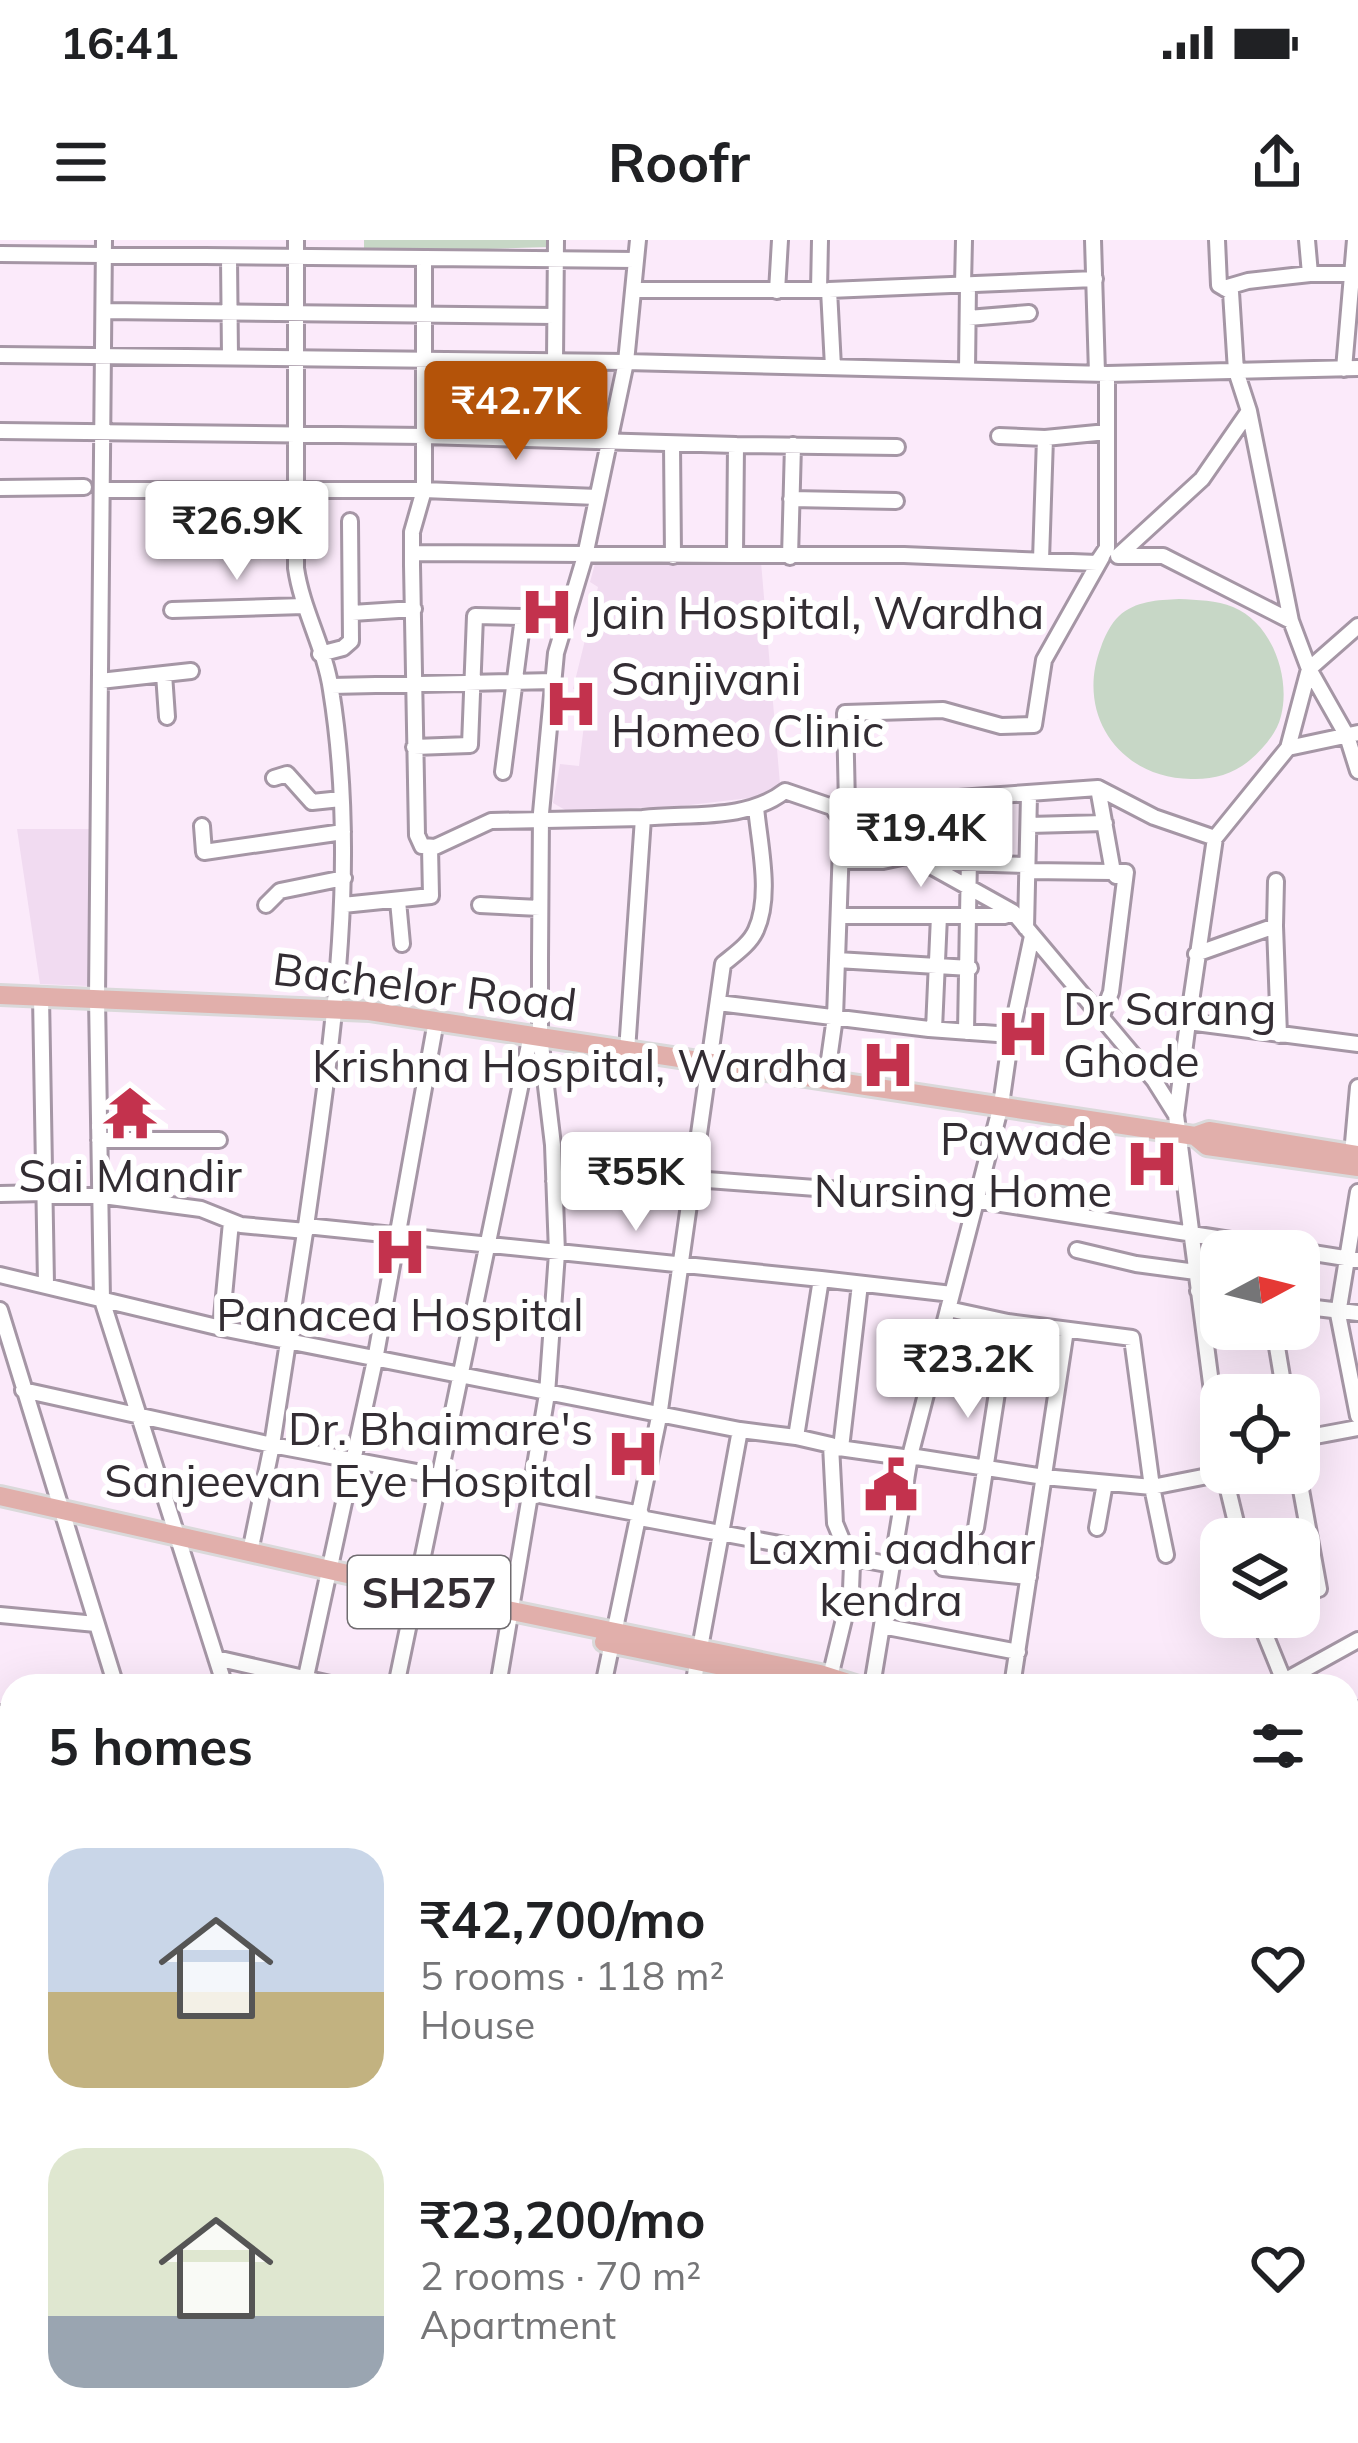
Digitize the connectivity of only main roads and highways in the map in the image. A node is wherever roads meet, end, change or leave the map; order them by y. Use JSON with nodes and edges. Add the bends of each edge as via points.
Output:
{"nodes":[{"id":1,"x":0,"y":995,"type":"edge"},
{"id":2,"x":1356,"y":1159,"type":"edge"},
{"id":3,"x":0,"y":1496,"type":"edge"},
{"id":4,"x":0,"y":1508,"type":"edge"},
{"id":5,"x":62,"y":1515,"type":"junction"},
{"id":6,"x":178,"y":1541,"type":"junction"},
{"id":7,"x":327,"y":1575,"type":"junction"},
{"id":8,"x":780,"y":1674,"type":"edge"}],
"edges":[{"from":1,"to":2,"type":"main road","name":"Bachelor Road","via":[[336,1009],[436,1021],[1183,1127],[1207,1146]]},
{"from":3,"to":5,"type":"main road","number":"SH257"},
{"from":4,"to":5,"type":"main road","number":"SH257"},
{"from":5,"to":6,"type":"main road","number":"SH257"},
{"from":6,"to":7,"type":"main road","number":"SH257"},
{"from":6,"to":7,"type":"main road","number":"SH257"},
{"from":7,"to":8,"type":"main road","number":"SH257"}]}
